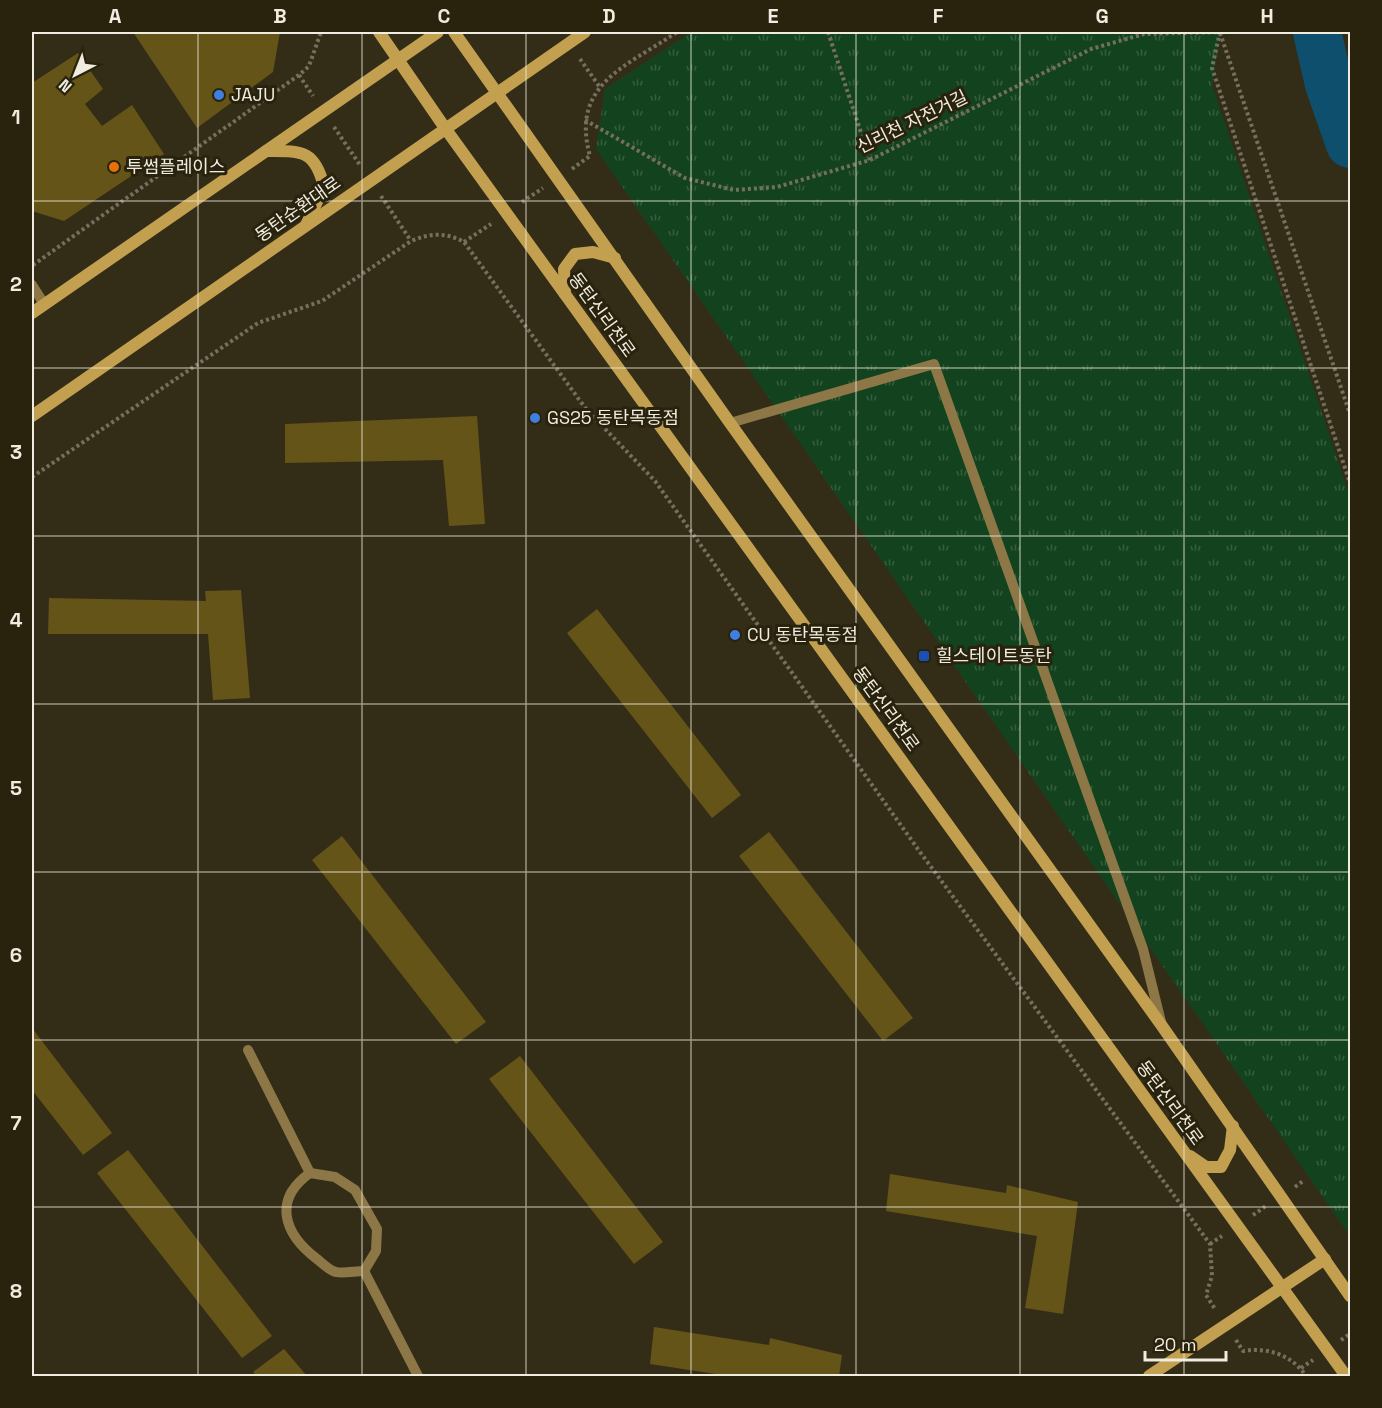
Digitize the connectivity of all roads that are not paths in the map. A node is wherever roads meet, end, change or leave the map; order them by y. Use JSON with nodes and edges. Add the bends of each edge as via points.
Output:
{"nodes":[{"id":1,"x":379,"y":32,"type":"edge"},
{"id":2,"x":438,"y":32,"type":"edge"},
{"id":3,"x":454,"y":32,"type":"edge"},
{"id":4,"x":585,"y":32,"type":"edge"},
{"id":5,"x":398,"y":60,"type":"junction"},
{"id":6,"x":498,"y":92,"type":"junction"},
{"id":7,"x":445,"y":128,"type":"junction"},
{"id":8,"x":266,"y":151,"type":"junction"},
{"id":9,"x":305,"y":226,"type":"junction"},
{"id":10,"x":615,"y":258,"type":"junction"},
{"id":11,"x":32,"y":285,"type":"edge"},
{"id":12,"x":565,"y":294,"type":"junction"},
{"id":13,"x":44,"y":304,"type":"junction"},
{"id":14,"x":32,"y":313,"type":"edge"},
{"id":15,"x":32,"y":416,"type":"edge"},
{"id":16,"x":730,"y":423,"type":"junction"},
{"id":17,"x":1162,"y":1026,"type":"junction"},
{"id":18,"x":248,"y":1050,"type":"dead end"},
{"id":19,"x":1233,"y":1126,"type":"junction"},
{"id":20,"x":1182,"y":1150,"type":"junction"},
{"id":21,"x":310,"y":1173,"type":"junction"},
{"id":22,"x":1325,"y":1259,"type":"junction"},
{"id":23,"x":364,"y":1271,"type":"junction"},
{"id":24,"x":1282,"y":1288,"type":"junction"},
{"id":25,"x":1350,"y":1296,"type":"edge"},
{"id":26,"x":418,"y":1377,"type":"edge"},
{"id":27,"x":1149,"y":1377,"type":"edge"},
{"id":28,"x":1346,"y":1377,"type":"edge"}],
"edges":[{"from":1,"to":5,"type":"main road","name":"동탄신리천로"},
{"from":2,"to":5,"type":"main road"},
{"from":3,"to":6,"type":"main road","name":"동탄신리천로"},
{"from":4,"to":6,"type":"main road","name":"동탄순환대로"},
{"from":5,"to":7,"type":"main road","name":"동탄신리천로"},
{"from":5,"to":8,"type":"main road"},
{"from":6,"to":7,"type":"main road","name":"동탄순환대로"},
{"from":6,"to":10,"type":"main road","name":"동탄신리천로"},
{"from":7,"to":9,"type":"main road","name":"동탄순환대로"},
{"from":7,"to":12,"type":"main road","name":"동탄신리천로"},
{"from":8,"to":9,"type":"main road","via":[[302,151],[319,166],[324,187]]},
{"from":8,"to":13,"type":"main road"},
{"from":9,"to":15,"type":"main road","name":"동탄순환대로"},
{"from":10,"to":12,"type":"main road","via":[[593,252],[574,254],[564,269]]},
{"from":10,"to":16,"type":"main road","name":"동탄신리천로"},
{"from":11,"to":13,"type":"lane"},
{"from":12,"to":20,"type":"main road","name":"동탄신리천로"},
{"from":13,"to":14,"type":"main road"},
{"from":16,"to":17,"type":"main road","name":"동탄신리천로"},
{"from":16,"to":17,"type":"lane","via":[[934,364],[1143,949]]},
{"from":17,"to":19,"type":"main road","name":"동탄신리천로"},
{"from":18,"to":21,"type":"lane"},
{"from":19,"to":20,"type":"main road","via":[[1230,1150],[1221,1167],[1206,1167]]},
{"from":19,"to":22,"type":"main road","name":"동탄신리천로"},
{"from":20,"to":24,"type":"main road","name":"동탄신리천로"},
{"from":21,"to":23,"type":"lane","via":[[335,1177],[355,1190],[377,1229],[376,1251]]},
{"from":21,"to":23,"type":"lane","via":[[295,1184],[287,1198],[286,1220],[304,1249],[334,1272]]},
{"from":22,"to":24,"type":"main road"},
{"from":22,"to":25,"type":"main road","name":"동탄신리천로"},
{"from":23,"to":26,"type":"lane"},
{"from":24,"to":27,"type":"main road"},
{"from":24,"to":28,"type":"main road","name":"동탄신리천로"}]}
